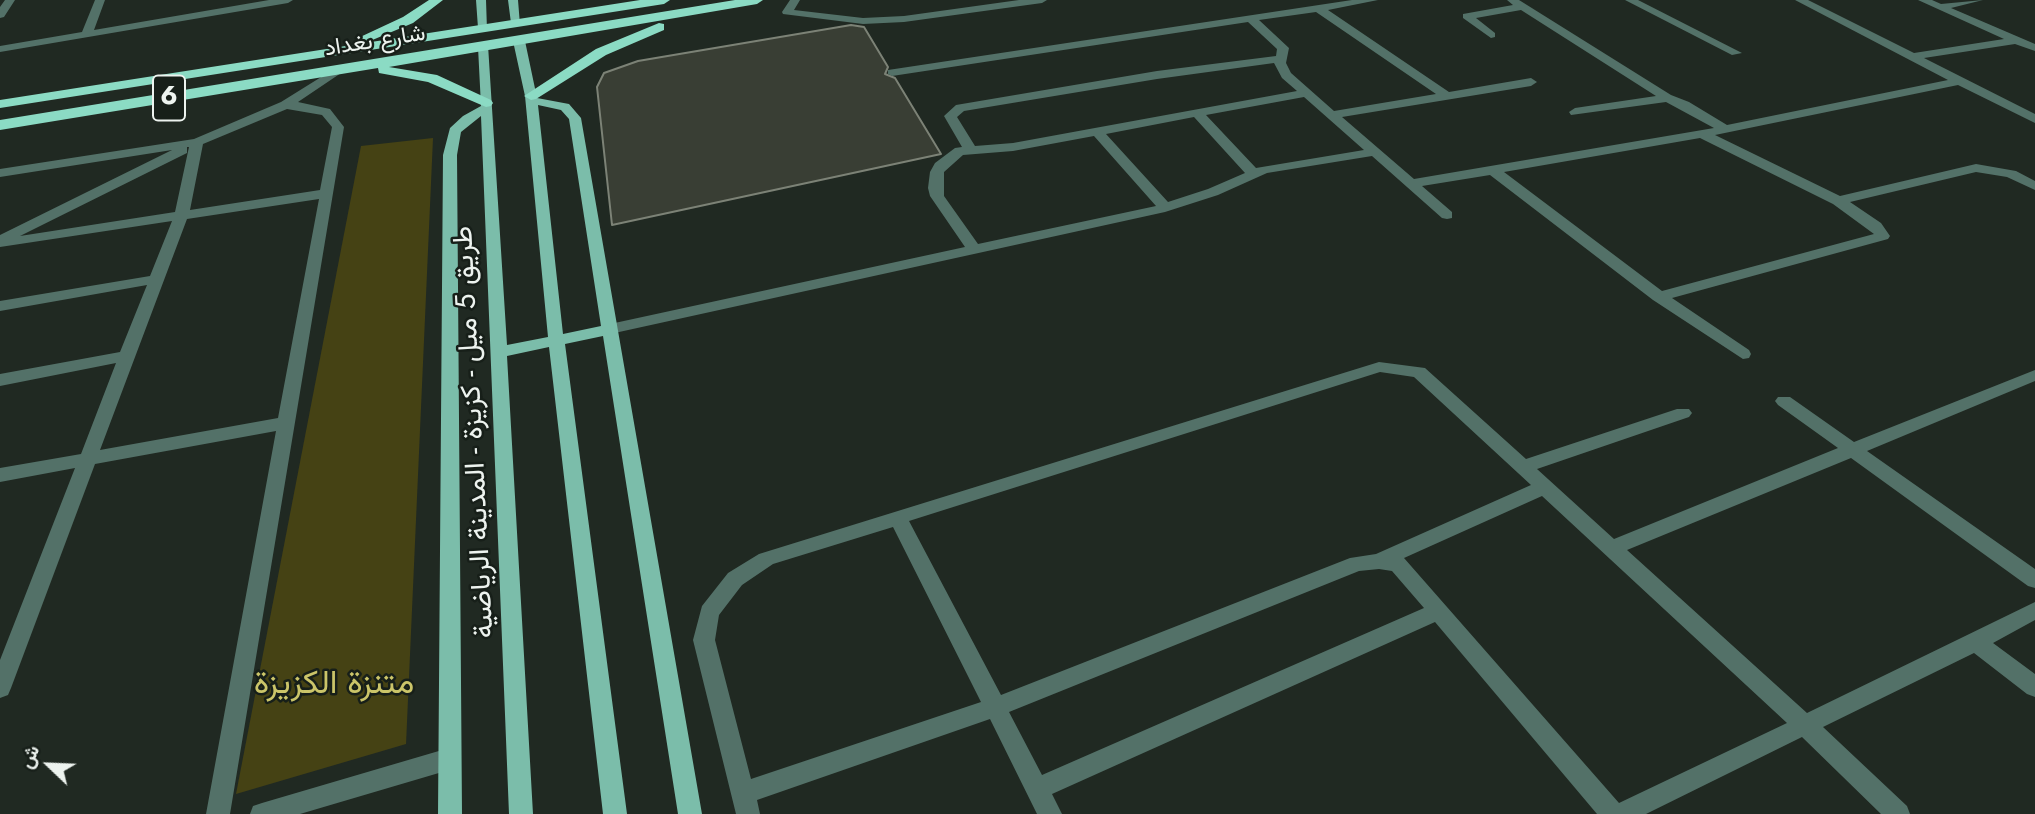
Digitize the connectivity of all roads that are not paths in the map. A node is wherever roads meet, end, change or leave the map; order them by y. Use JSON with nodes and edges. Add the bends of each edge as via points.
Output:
{"nodes":[{"id":1,"x":10,"y":0,"type":"edge"},
{"id":2,"x":100,"y":0,"type":"edge"},
{"id":3,"x":288,"y":0,"type":"edge"},
{"id":4,"x":437,"y":0,"type":"edge"},
{"id":5,"x":481,"y":0,"type":"edge"},
{"id":6,"x":513,"y":0,"type":"edge"},
{"id":7,"x":664,"y":0,"type":"edge"},
{"id":8,"x":756,"y":0,"type":"edge"},
{"id":9,"x":795,"y":0,"type":"edge"},
{"id":10,"x":1042,"y":0,"type":"edge"},
{"id":11,"x":1268,"y":0,"type":"edge"},
{"id":12,"x":1373,"y":0,"type":"edge"},
{"id":13,"x":1800,"y":0,"type":"edge"},
{"id":14,"x":1923,"y":0,"type":"edge"},
{"id":15,"x":1978,"y":0,"type":"edge"},
{"id":16,"x":1637,"y":1,"type":"edge"},
{"id":17,"x":1516,"y":3,"type":"edge"},
{"id":18,"x":1939,"y":7,"type":"junction"},
{"id":19,"x":1318,"y":8,"type":"junction"},
{"id":20,"x":1286,"y":13,"type":"junction"},
{"id":21,"x":0,"y":15,"type":"edge"},
{"id":22,"x":1250,"y":18,"type":"junction"},
{"id":23,"x":516,"y":23,"type":"junction"},
{"id":24,"x":483,"y":28,"type":"junction"},
{"id":25,"x":87,"y":34,"type":"junction"},
{"id":26,"x":1491,"y":35,"type":"dead end"},
{"id":27,"x":2018,"y":40,"type":"junction"},
{"id":28,"x":519,"y":41,"type":"junction"},
{"id":29,"x":2034,"y":46,"type":"edge"},
{"id":30,"x":484,"y":47,"type":"junction"},
{"id":31,"x":0,"y":49,"type":"edge"},
{"id":32,"x":1736,"y":53,"type":"dead end"},
{"id":33,"x":1910,"y":57,"type":"junction"},
{"id":34,"x":1282,"y":59,"type":"junction"},
{"id":35,"x":274,"y":63,"type":"junction"},
{"id":36,"x":342,"y":71,"type":"junction"},
{"id":37,"x":891,"y":72,"type":"dead end"},
{"id":38,"x":1959,"y":81,"type":"junction"},
{"id":39,"x":1531,"y":82,"type":"dead end"},
{"id":40,"x":1305,"y":93,"type":"junction"},
{"id":41,"x":1447,"y":96,"type":"junction"},
{"id":42,"x":531,"y":98,"type":"junction"},
{"id":43,"x":1667,"y":98,"type":"junction"},
{"id":44,"x":0,"y":104,"type":"edge"},
{"id":45,"x":285,"y":105,"type":"junction"},
{"id":46,"x":486,"y":105,"type":"junction"},
{"id":47,"x":1196,"y":112,"type":"junction"},
{"id":48,"x":1575,"y":112,"type":"dead end"},
{"id":49,"x":1331,"y":114,"type":"junction"},
{"id":50,"x":2035,"y":120,"type":"edge"},
{"id":51,"x":0,"y":125,"type":"edge"},
{"id":52,"x":1725,"y":129,"type":"junction"},
{"id":53,"x":1097,"y":131,"type":"junction"},
{"id":54,"x":1702,"y":134,"type":"junction"},
{"id":55,"x":197,"y":142,"type":"junction"},
{"id":56,"x":970,"y":149,"type":"junction"},
{"id":57,"x":1374,"y":152,"type":"junction"},
{"id":58,"x":1492,"y":170,"type":"junction"},
{"id":59,"x":1252,"y":172,"type":"junction"},
{"id":60,"x":0,"y":173,"type":"edge"},
{"id":61,"x":1412,"y":184,"type":"junction"},
{"id":62,"x":2035,"y":186,"type":"edge"},
{"id":63,"x":328,"y":193,"type":"junction"},
{"id":64,"x":1838,"y":201,"type":"junction"},
{"id":65,"x":1165,"y":208,"type":"junction"},
{"id":66,"x":182,"y":213,"type":"junction"},
{"id":67,"x":1447,"y":215,"type":"dead end"},
{"id":68,"x":0,"y":242,"type":"edge"},
{"id":69,"x":973,"y":248,"type":"junction"},
{"id":70,"x":157,"y":279,"type":"junction"},
{"id":71,"x":1659,"y":297,"type":"junction"},
{"id":72,"x":0,"y":306,"type":"edge"},
{"id":73,"x":610,"y":329,"type":"junction"},
{"id":74,"x":556,"y":340,"type":"junction"},
{"id":75,"x":500,"y":352,"type":"junction"},
{"id":76,"x":1743,"y":354,"type":"dead end"},
{"id":77,"x":127,"y":356,"type":"junction"},
{"id":78,"x":0,"y":380,"type":"edge"},
{"id":79,"x":2030,"y":383,"type":"edge"},
{"id":80,"x":1784,"y":401,"type":"dead end"},
{"id":81,"x":1683,"y":413,"type":"dead end"},
{"id":82,"x":286,"y":423,"type":"junction"},
{"id":83,"x":1851,"y":449,"type":"junction"},
{"id":84,"x":88,"y":458,"type":"junction"},
{"id":85,"x":1523,"y":467,"type":"junction"},
{"id":86,"x":0,"y":475,"type":"edge"},
{"id":87,"x":1545,"y":487,"type":"junction"},
{"id":88,"x":898,"y":518,"type":"junction"},
{"id":89,"x":1612,"y":548,"type":"junction"},
{"id":90,"x":1378,"y":561,"type":"junction"},
{"id":91,"x":2035,"y":580,"type":"edge"},
{"id":92,"x":2035,"y":610,"type":"edge"},
{"id":93,"x":1439,"y":611,"type":"junction"},
{"id":94,"x":1976,"y":642,"type":"junction"},
{"id":95,"x":2035,"y":687,"type":"edge"},
{"id":96,"x":0,"y":688,"type":"edge"},
{"id":97,"x":997,"y":707,"type":"junction"},
{"id":98,"x":1805,"y":725,"type":"junction"},
{"id":99,"x":449,"y":759,"type":"junction"},
{"id":100,"x":1038,"y":789,"type":"junction"},
{"id":101,"x":746,"y":804,"type":"edge"},
{"id":102,"x":218,"y":814,"type":"edge"},
{"id":103,"x":261,"y":814,"type":"edge"},
{"id":104,"x":450,"y":814,"type":"edge"},
{"id":105,"x":521,"y":814,"type":"edge"},
{"id":106,"x":615,"y":814,"type":"edge"},
{"id":107,"x":690,"y":814,"type":"edge"},
{"id":108,"x":1050,"y":814,"type":"edge"},
{"id":109,"x":1613,"y":814,"type":"edge"},
{"id":110,"x":1621,"y":814,"type":"edge"},
{"id":111,"x":1898,"y":814,"type":"edge"}],
"edges":[{"from":1,"to":21,"type":"street"},
{"from":2,"to":25,"type":"street"},
{"from":3,"to":25,"type":"street"},
{"from":4,"to":35,"type":"highway","via":[[381,32]]},
{"from":5,"to":24,"type":"main road"},
{"from":6,"to":23,"type":"main road"},
{"from":7,"to":23,"type":"highway","name":"شارع بغداد","number":"6"},
{"from":8,"to":28,"type":"highway","name":"شارع بغداد","number":"6"},
{"from":8,"to":42,"type":"highway","via":[[644,32],[577,66]]},
{"from":9,"to":10,"type":"street","via":[[787,12],[877,21]]},
{"from":11,"to":20,"type":"street"},
{"from":12,"to":19,"type":"street"},
{"from":13,"to":33,"type":"street"},
{"from":14,"to":18,"type":"street"},
{"from":15,"to":18,"type":"street"},
{"from":16,"to":32,"type":"street"},
{"from":17,"to":26,"type":"street","via":[[1466,16]]},
{"from":17,"to":43,"type":"street"},
{"from":18,"to":27,"type":"street"},
{"from":19,"to":20,"type":"street"},
{"from":19,"to":41,"type":"street"},
{"from":20,"to":22,"type":"street"},
{"from":22,"to":34,"type":"street","via":[[1281,44]]},
{"from":22,"to":37,"type":"street"},
{"from":23,"to":24,"type":"highway","name":"شارع بغداد","number":"6"},
{"from":24,"to":35,"type":"highway","name":"شارع بغداد","number":"6"},
{"from":25,"to":31,"type":"street"},
{"from":27,"to":29,"type":"street"},
{"from":27,"to":33,"type":"street"},
{"from":28,"to":30,"type":"highway","name":"شارع بغداد","number":"6"},
{"from":28,"to":42,"type":"main road"},
{"from":30,"to":36,"type":"highway","name":"شارع بغداد","number":"6"},
{"from":30,"to":46,"type":"main road","name":"طريق 5 ميل - كزيزة - المدينة الرياضية"},
{"from":33,"to":38,"type":"street"},
{"from":34,"to":40,"type":"street","via":[[1283,71]]},
{"from":34,"to":56,"type":"street","via":[[1146,76],[960,108],[950,116]]},
{"from":35,"to":44,"type":"highway","name":"شارع بغداد","number":"6"},
{"from":36,"to":45,"type":"street"},
{"from":36,"to":46,"type":"highway","via":[[393,71],[432,78]]},
{"from":36,"to":51,"type":"highway","name":"شارع بغداد","number":"6"},
{"from":38,"to":50,"type":"street"},
{"from":38,"to":52,"type":"street"},
{"from":39,"to":41,"type":"street"},
{"from":40,"to":47,"type":"street"},
{"from":40,"to":49,"type":"street"},
{"from":41,"to":49,"type":"street"},
{"from":42,"to":73,"type":"main road","via":[[565,107],[575,118]]},
{"from":42,"to":74,"type":"main road"},
{"from":43,"to":48,"type":"street"},
{"from":43,"to":52,"type":"street"},
{"from":45,"to":55,"type":"street"},
{"from":45,"to":63,"type":"street","via":[[326,112],[338,128]]},
{"from":46,"to":75,"type":"main road","name":"طريق 5 ميل - كزيزة - المدينة الرياضية"},
{"from":46,"to":99,"type":"main road","via":[[455,131],[450,155]]},
{"from":47,"to":53,"type":"street"},
{"from":47,"to":59,"type":"street"},
{"from":49,"to":57,"type":"street"},
{"from":52,"to":54,"type":"street"},
{"from":53,"to":56,"type":"street","via":[[1013,147]]},
{"from":53,"to":65,"type":"street"},
{"from":54,"to":58,"type":"street"},
{"from":54,"to":64,"type":"street"},
{"from":55,"to":60,"type":"street"},
{"from":55,"to":66,"type":"street"},
{"from":55,"to":68,"type":"street"},
{"from":56,"to":69,"type":"street","via":[[940,166],[935,188]]},
{"from":57,"to":59,"type":"street"},
{"from":57,"to":61,"type":"street"},
{"from":58,"to":61,"type":"street"},
{"from":58,"to":71,"type":"street"},
{"from":59,"to":65,"type":"street","via":[[1213,192]]},
{"from":61,"to":67,"type":"street"},
{"from":62,"to":64,"type":"street","via":[[2011,174],[1976,168]]},
{"from":63,"to":66,"type":"street"},
{"from":63,"to":82,"type":"street"},
{"from":64,"to":71,"type":"street","via":[[1884,236]]},
{"from":65,"to":69,"type":"street"},
{"from":66,"to":68,"type":"street"},
{"from":66,"to":70,"type":"street"},
{"from":69,"to":73,"type":"street"},
{"from":70,"to":72,"type":"street"},
{"from":70,"to":77,"type":"street"},
{"from":71,"to":76,"type":"street"},
{"from":73,"to":74,"type":"main road"},
{"from":73,"to":107,"type":"main road"},
{"from":74,"to":75,"type":"main road"},
{"from":74,"to":106,"type":"main road"},
{"from":75,"to":105,"type":"main road","name":"طريق 5 ميل - كزيزة - المدينة الرياضية"},
{"from":77,"to":78,"type":"street"},
{"from":77,"to":84,"type":"street"},
{"from":79,"to":83,"type":"street"},
{"from":80,"to":83,"type":"street"},
{"from":81,"to":85,"type":"street"},
{"from":82,"to":84,"type":"street"},
{"from":82,"to":102,"type":"street"},
{"from":83,"to":89,"type":"street"},
{"from":83,"to":91,"type":"street"},
{"from":84,"to":86,"type":"street"},
{"from":84,"to":96,"type":"street"},
{"from":85,"to":87,"type":"street"},
{"from":85,"to":88,"type":"street","via":[[1419,372],[1379,367]]},
{"from":87,"to":89,"type":"street"},
{"from":87,"to":90,"type":"street"},
{"from":88,"to":97,"type":"street"},
{"from":88,"to":101,"type":"street","via":[[766,559],[735,579],[709,612],[704,640]]},
{"from":89,"to":98,"type":"street"},
{"from":90,"to":93,"type":"street","via":[[1398,564]]},
{"from":90,"to":97,"type":"street","via":[[1357,564]]},
{"from":92,"to":94,"type":"street"},
{"from":93,"to":100,"type":"street"},
{"from":93,"to":109,"type":"street"},
{"from":94,"to":95,"type":"street"},
{"from":94,"to":98,"type":"street"},
{"from":97,"to":100,"type":"street"},
{"from":97,"to":101,"type":"street"},
{"from":98,"to":110,"type":"street"},
{"from":98,"to":111,"type":"street"},
{"from":99,"to":103,"type":"street"},
{"from":99,"to":104,"type":"main road"},
{"from":100,"to":108,"type":"street"}]}
